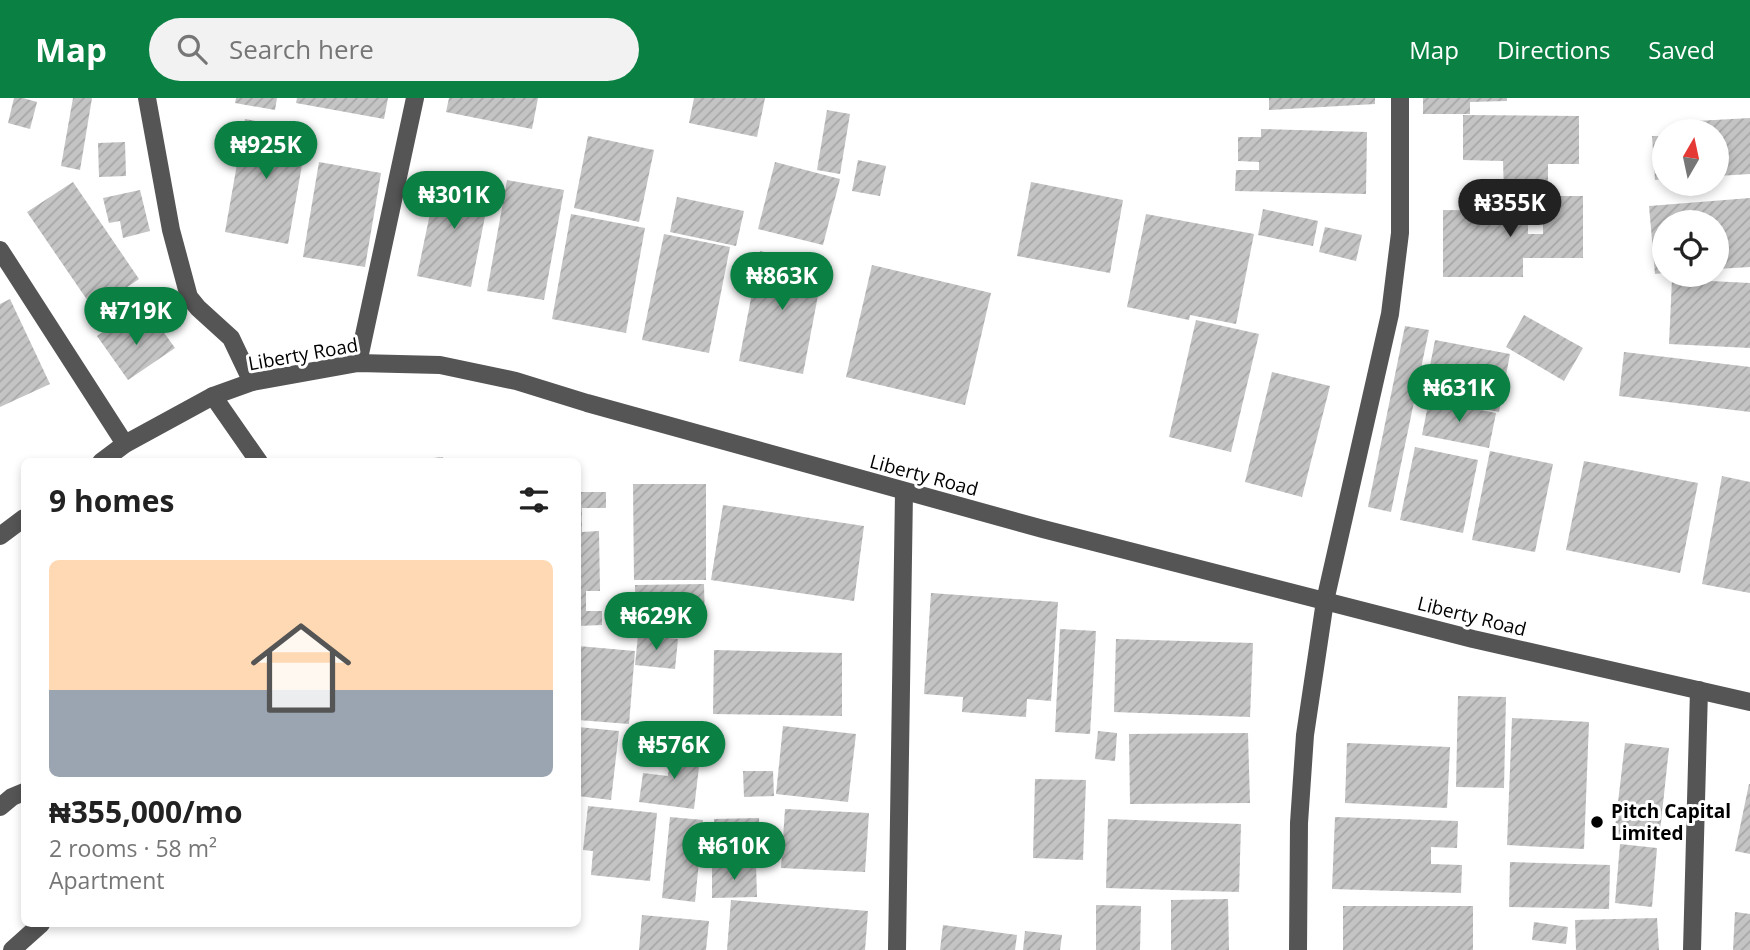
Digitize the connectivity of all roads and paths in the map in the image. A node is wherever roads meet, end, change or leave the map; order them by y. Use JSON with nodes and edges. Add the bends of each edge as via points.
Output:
{"nodes":[{"id":1,"x":147,"y":98,"type":"edge"},
{"id":2,"x":415,"y":98,"type":"edge"},
{"id":3,"x":1400,"y":98,"type":"edge"},
{"id":4,"x":0,"y":250,"type":"edge"},
{"id":5,"x":358,"y":363,"type":"junction"},
{"id":6,"x":252,"y":382,"type":"junction"},
{"id":7,"x":213,"y":396,"type":"junction"},
{"id":8,"x":125,"y":444,"type":"junction"},
{"id":9,"x":106,"y":458,"type":"edge"},
{"id":10,"x":256,"y":458,"type":"edge"},
{"id":11,"x":904,"y":492,"type":"junction"},
{"id":12,"x":21,"y":520,"type":"edge"},
{"id":13,"x":0,"y":536,"type":"edge"},
{"id":14,"x":1325,"y":601,"type":"junction"},
{"id":15,"x":1699,"y":690,"type":"junction"},
{"id":16,"x":1750,"y":702,"type":"edge"},
{"id":17,"x":21,"y":793,"type":"edge"},
{"id":18,"x":0,"y":807,"type":"edge"},
{"id":19,"x":38,"y":927,"type":"edge"},
{"id":20,"x":12,"y":950,"type":"edge"},
{"id":21,"x":897,"y":950,"type":"edge"},
{"id":22,"x":1298,"y":950,"type":"edge"},
{"id":23,"x":1692,"y":950,"type":"edge"}],
"edges":[{"from":1,"to":6,"type":"street","via":[[171,230],[189,297],[231,338]]},
{"from":2,"to":5,"type":"street"},
{"from":3,"to":14,"type":"street","via":[[1400,233],[1390,314]]},
{"from":4,"to":8,"type":"street"},
{"from":5,"to":6,"type":"street","name":"Liberty Road"},
{"from":5,"to":11,"type":"street","name":"Liberty Road","via":[[440,365],[516,381]]},
{"from":6,"to":7,"type":"street","name":"Liberty Road"},
{"from":7,"to":8,"type":"street","name":"Liberty Road"},
{"from":7,"to":10,"type":"street"},
{"from":8,"to":9,"type":"street","name":"Liberty Road"},
{"from":11,"to":14,"type":"street","name":"Liberty Road"},
{"from":11,"to":21,"type":"street"},
{"from":12,"to":13,"type":"street"},
{"from":14,"to":15,"type":"street","name":"Liberty Road"},
{"from":14,"to":22,"type":"street","via":[[1299,823]]},
{"from":15,"to":16,"type":"street","name":"Liberty Road"},
{"from":15,"to":23,"type":"street"},
{"from":17,"to":18,"type":"street"},
{"from":19,"to":20,"type":"street"}]}
